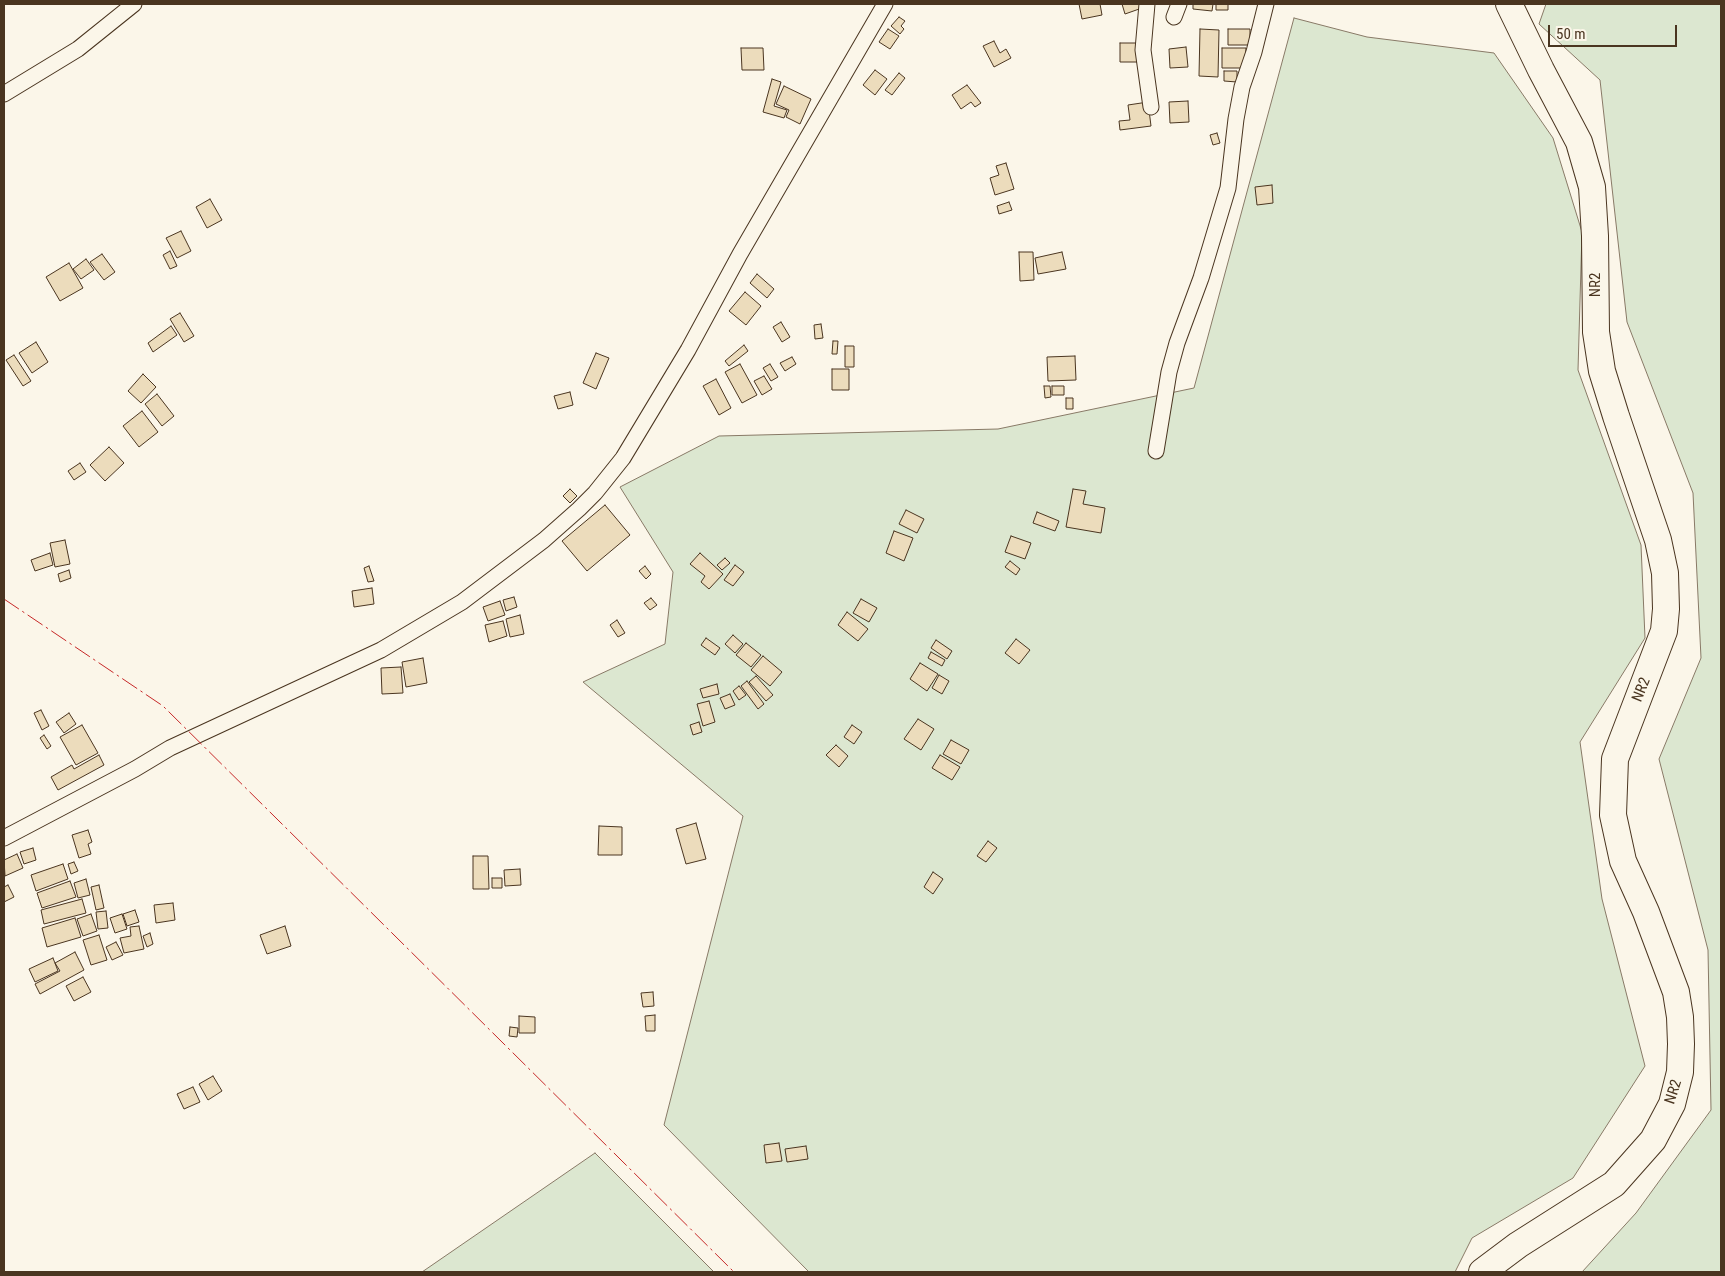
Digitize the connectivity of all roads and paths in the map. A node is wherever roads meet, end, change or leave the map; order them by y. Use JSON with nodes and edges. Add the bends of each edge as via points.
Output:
{"nodes":[{"id":1,"x":134,"y":4,"type":"edge"},
{"id":2,"x":885,"y":4,"type":"edge"},
{"id":3,"x":1147,"y":4,"type":"edge"},
{"id":4,"x":1266,"y":4,"type":"edge"},
{"id":5,"x":1509,"y":4,"type":"edge"},
{"id":6,"x":4,"y":94,"type":"edge"},
{"id":7,"x":1151,"y":107,"type":"dead end"},
{"id":8,"x":1156,"y":452,"type":"dead end"},
{"id":9,"x":4,"y":838,"type":"edge"},
{"id":10,"x":1482,"y":1272,"type":"edge"}],
"edges":[{"from":1,"to":6,"type":"street","via":[[78,49]]},
{"from":2,"to":9,"type":"street","via":[[688,350],[623,458],[595,493],[544,540],[462,602],[381,650],[170,748]]},
{"from":3,"to":7,"type":"street","via":[[1143,50]]},
{"from":4,"to":8,"type":"street","via":[[1242,87],[1228,188],[1169,372]]},
{"from":5,"to":10,"type":"highway","name":"NR2","number":"NR2","via":[[1579,142],[1592,187],[1596,332],[1602,371],[1658,540],[1665,574],[1664,631],[1615,759],[1613,815],[1624,861],[1676,992],[1680,1017],[1680,1072],[1672,1104],[1652,1140],[1614,1184]]}]}
